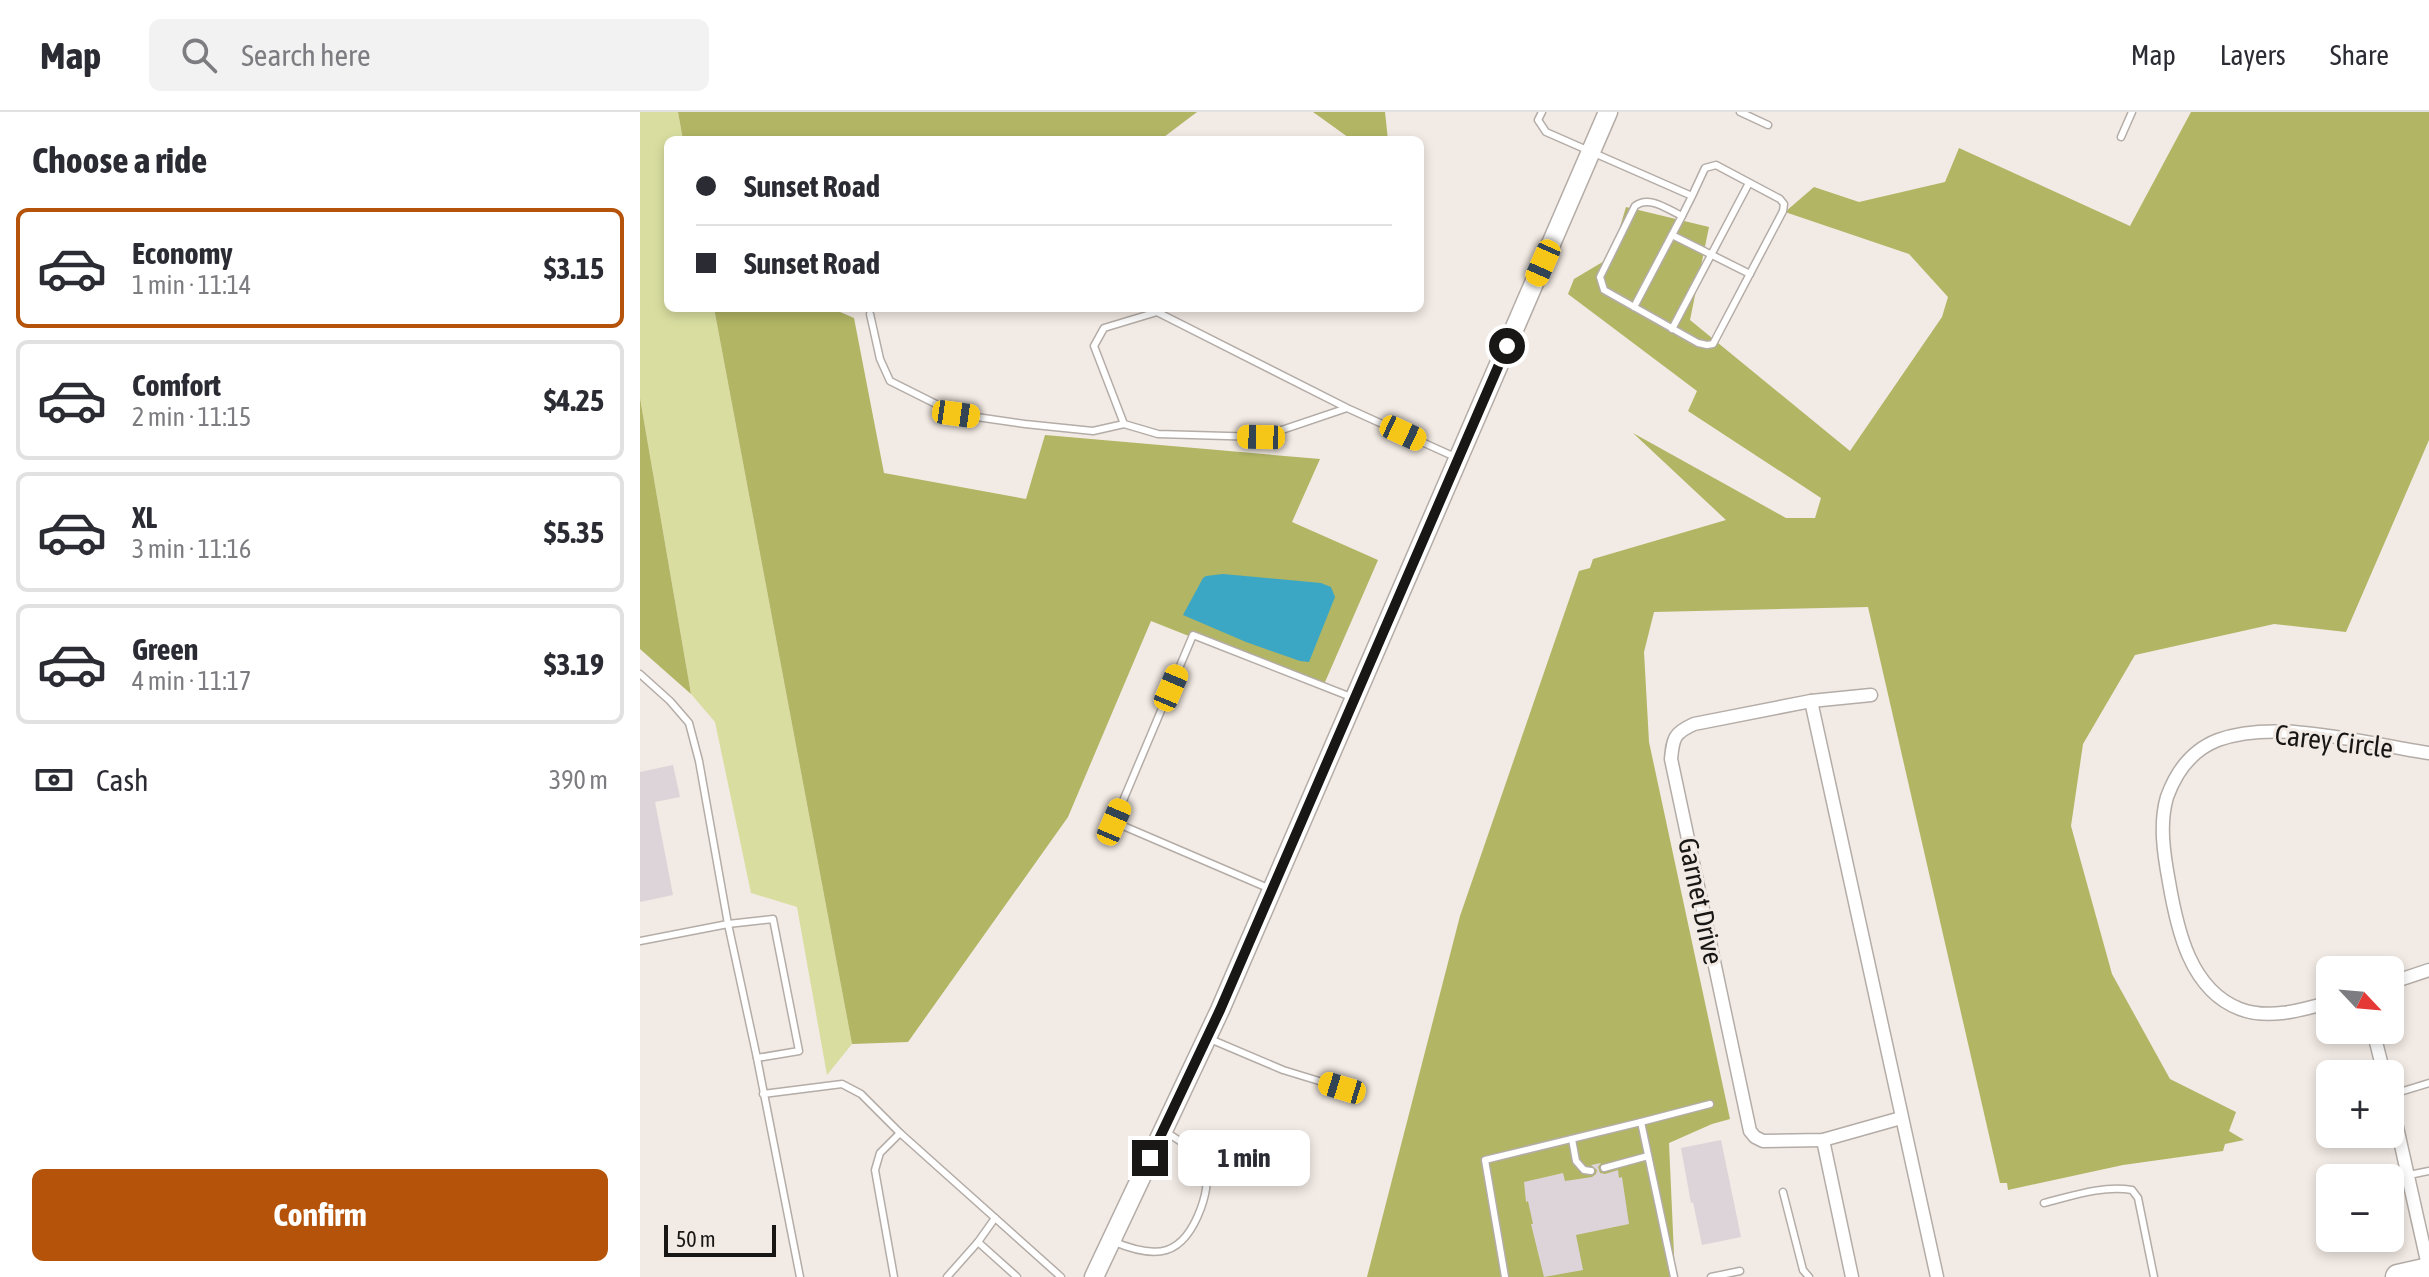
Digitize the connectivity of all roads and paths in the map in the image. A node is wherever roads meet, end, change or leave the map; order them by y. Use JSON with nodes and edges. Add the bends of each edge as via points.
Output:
{"nodes":[{"id":1,"x":1542,"y":112,"type":"edge"},
{"id":2,"x":1608,"y":112,"type":"edge"},
{"id":3,"x":1740,"y":112,"type":"edge"},
{"id":4,"x":2132,"y":112,"type":"edge"},
{"id":5,"x":1768,"y":125,"type":"dead end"},
{"id":6,"x":2121,"y":137,"type":"dead end"},
{"id":7,"x":1591,"y":151,"type":"junction"},
{"id":8,"x":1749,"y":183,"type":"junction"},
{"id":9,"x":1692,"y":196,"type":"junction"},
{"id":10,"x":1682,"y":216,"type":"junction"},
{"id":11,"x":1672,"y":235,"type":"junction"},
{"id":12,"x":1712,"y":255,"type":"junction"},
{"id":13,"x":1750,"y":274,"type":"junction"},
{"id":14,"x":1634,"y":307,"type":"junction"},
{"id":15,"x":870,"y":314,"type":"dead end"},
{"id":16,"x":1672,"y":329,"type":"junction"},
{"id":17,"x":1347,"y":408,"type":"junction"},
{"id":18,"x":1124,"y":424,"type":"junction"},
{"id":19,"x":1458,"y":458,"type":"junction"},
{"id":20,"x":640,"y":674,"type":"edge"},
{"id":21,"x":1871,"y":695,"type":"dead end"},
{"id":22,"x":1354,"y":699,"type":"junction"},
{"id":23,"x":1811,"y":701,"type":"junction"},
{"id":24,"x":2429,"y":753,"type":"edge"},
{"id":25,"x":1271,"y":889,"type":"junction"},
{"id":26,"x":728,"y":924,"type":"junction"},
{"id":27,"x":640,"y":941,"type":"edge"},
{"id":28,"x":2429,"y":970,"type":"edge"},
{"id":29,"x":2404,"y":978,"type":"edge"},
{"id":30,"x":2316,"y":1006,"type":"edge"},
{"id":31,"x":1207,"y":1037,"type":"junction"},
{"id":32,"x":757,"y":1058,"type":"junction"},
{"id":33,"x":2429,"y":1083,"type":"edge"},
{"id":34,"x":1342,"y":1088,"type":"dead end"},
{"id":35,"x":2404,"y":1091,"type":"edge"},
{"id":36,"x":763,"y":1094,"type":"junction"},
{"id":37,"x":1710,"y":1104,"type":"dead end"},
{"id":38,"x":1901,"y":1118,"type":"junction"},
{"id":39,"x":1641,"y":1122,"type":"junction"},
{"id":40,"x":1163,"y":1130,"type":"junction"},
{"id":41,"x":900,"y":1133,"type":"junction"},
{"id":42,"x":1572,"y":1139,"type":"junction"},
{"id":43,"x":1823,"y":1140,"type":"junction"},
{"id":44,"x":2403,"y":1148,"type":"edge"},
{"id":45,"x":1648,"y":1156,"type":"junction"},
{"id":46,"x":1604,"y":1168,"type":"dead end"},
{"id":47,"x":1591,"y":1171,"type":"dead end"},
{"id":48,"x":2429,"y":1171,"type":"edge"},
{"id":49,"x":2409,"y":1175,"type":"junction"},
{"id":50,"x":1783,"y":1192,"type":"dead end"},
{"id":51,"x":2044,"y":1203,"type":"dead end"},
{"id":52,"x":995,"y":1218,"type":"junction"},
{"id":53,"x":1111,"y":1240,"type":"junction"},
{"id":54,"x":978,"y":1242,"type":"junction"},
{"id":55,"x":2429,"y":1270,"type":"edge"},
{"id":56,"x":1740,"y":1271,"type":"dead end"},
{"id":57,"x":800,"y":1277,"type":"edge"},
{"id":58,"x":894,"y":1277,"type":"edge"},
{"id":59,"x":947,"y":1277,"type":"edge"},
{"id":60,"x":1017,"y":1277,"type":"edge"},
{"id":61,"x":1061,"y":1277,"type":"edge"},
{"id":62,"x":1094,"y":1277,"type":"edge"},
{"id":63,"x":1505,"y":1277,"type":"edge"},
{"id":64,"x":1674,"y":1277,"type":"edge"},
{"id":65,"x":1711,"y":1277,"type":"edge"},
{"id":66,"x":1809,"y":1277,"type":"edge"},
{"id":67,"x":1852,"y":1277,"type":"edge"},
{"id":68,"x":1937,"y":1277,"type":"edge"},
{"id":69,"x":2154,"y":1277,"type":"edge"},
{"id":70,"x":2398,"y":1277,"type":"edge"}],
"edges":[{"from":1,"to":7,"type":"lane","via":[[1538,120],[1546,132]]},
{"from":2,"to":7,"type":"street"},
{"from":3,"to":5,"type":"lane"},
{"from":4,"to":6,"type":"lane"},
{"from":7,"to":9,"type":"lane"},
{"from":7,"to":19,"type":"street"},
{"from":8,"to":9,"type":"lane","via":[[1708,166]]},
{"from":8,"to":12,"type":"lane"},
{"from":8,"to":13,"type":"lane","via":[[1784,204]]},
{"from":9,"to":10,"type":"lane"},
{"from":10,"to":11,"type":"lane"},
{"from":10,"to":14,"type":"lane","via":[[1647,200],[1635,206],[1600,277],[1604,290]]},
{"from":11,"to":12,"type":"lane"},
{"from":11,"to":14,"type":"lane"},
{"from":12,"to":13,"type":"lane"},
{"from":12,"to":16,"type":"lane"},
{"from":13,"to":16,"type":"lane","via":[[1713,344],[1698,343]]},
{"from":14,"to":16,"type":"lane"},
{"from":15,"to":18,"type":"lane","via":[[890,381],[956,414],[1093,431]]},
{"from":17,"to":18,"type":"lane","via":[[1261,437],[1158,434]]},
{"from":17,"to":18,"type":"lane","via":[[1157,312],[1104,328],[1094,346]]},
{"from":17,"to":19,"type":"lane"},
{"from":19,"to":22,"type":"street"},
{"from":20,"to":26,"type":"lane","via":[[689,723]]},
{"from":21,"to":23,"type":"street","name":"Garnet Drive"},
{"from":22,"to":25,"type":"street"},
{"from":22,"to":25,"type":"lane","via":[[1193,635],[1114,822]]},
{"from":23,"to":38,"type":"street"},
{"from":23,"to":43,"type":"street","name":"Garnet Drive","via":[[1694,724],[1673,740],[1671,759],[1750,1131],[1763,1141]]},
{"from":24,"to":30,"type":"street","name":"Carey Circle","via":[[2272,732],[2237,735],[2204,746],[2180,769],[2167,799],[2164,848],[2184,947],[2203,980],[2231,1005],[2255,1013]]},
{"from":25,"to":31,"type":"street"},
{"from":26,"to":27,"type":"lane"},
{"from":26,"to":32,"type":"lane"},
{"from":26,"to":32,"type":"lane","via":[[773,919],[799,1051]]},
{"from":28,"to":29,"type":"street"},
{"from":31,"to":34,"type":"lane","via":[[1283,1070]]},
{"from":31,"to":40,"type":"street"},
{"from":32,"to":36,"type":"lane"},
{"from":33,"to":35,"type":"lane"},
{"from":36,"to":41,"type":"lane","via":[[842,1084],[861,1094]]},
{"from":36,"to":57,"type":"lane"},
{"from":37,"to":39,"type":"lane"},
{"from":38,"to":43,"type":"street","name":"Garnet Drive"},
{"from":38,"to":68,"type":"street"},
{"from":39,"to":42,"type":"lane"},
{"from":39,"to":45,"type":"lane"},
{"from":40,"to":53,"type":"street"},
{"from":40,"to":53,"type":"lane","via":[[1200,1158],[1206,1174],[1207,1191],[1195,1224],[1185,1241],[1169,1249],[1147,1253]]},
{"from":41,"to":52,"type":"lane"},
{"from":41,"to":58,"type":"lane","via":[[880,1153],[875,1170]]},
{"from":42,"to":47,"type":"lane","via":[[1576,1161]]},
{"from":42,"to":63,"type":"lane","via":[[1485,1160]]},
{"from":43,"to":67,"type":"street"},
{"from":44,"to":49,"type":"street"},
{"from":45,"to":46,"type":"lane"},
{"from":45,"to":64,"type":"lane"},
{"from":48,"to":49,"type":"lane"},
{"from":49,"to":55,"type":"street"},
{"from":50,"to":66,"type":"lane"},
{"from":51,"to":69,"type":"lane","via":[[2103,1189],[2132,1190]]},
{"from":52,"to":54,"type":"lane"},
{"from":52,"to":61,"type":"lane"},
{"from":53,"to":62,"type":"street"},
{"from":54,"to":59,"type":"lane"},
{"from":54,"to":60,"type":"lane"},
{"from":55,"to":70,"type":"highway"},
{"from":56,"to":65,"type":"lane"}]}
